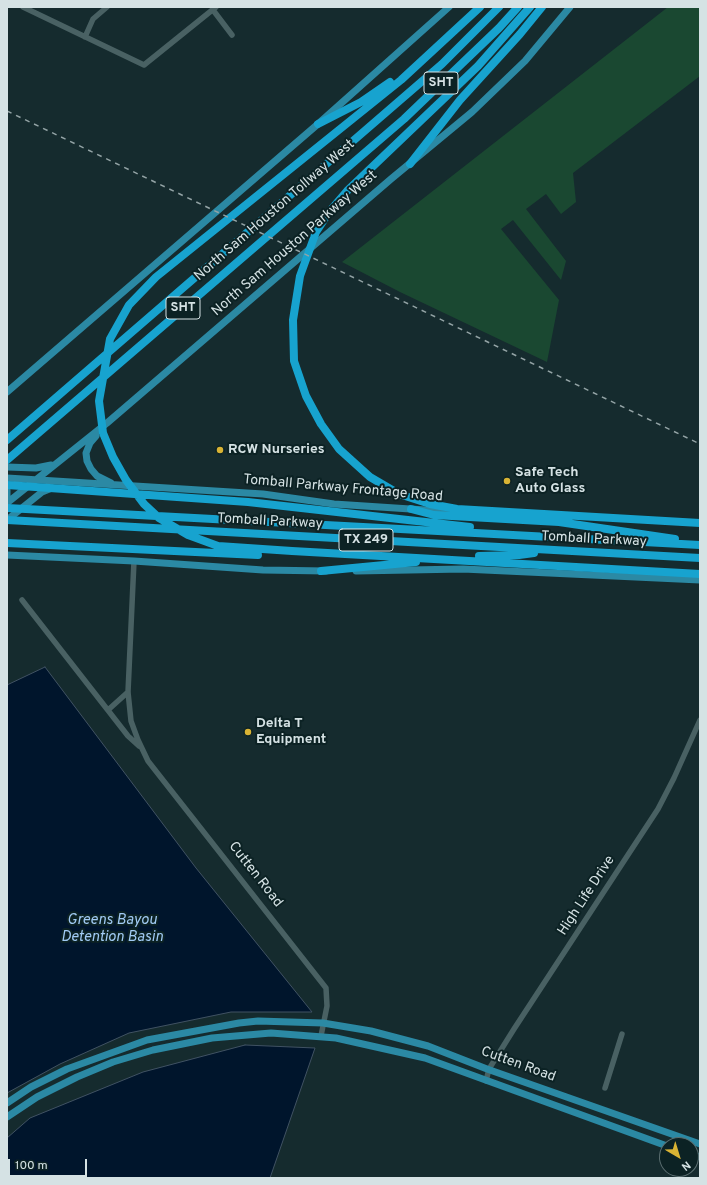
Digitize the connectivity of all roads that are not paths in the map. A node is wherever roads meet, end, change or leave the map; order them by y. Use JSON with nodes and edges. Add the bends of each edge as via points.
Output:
{"nodes":[{"id":1,"x":23,"y":7,"type":"edge"},
{"id":2,"x":108,"y":7,"type":"edge"},
{"id":3,"x":449,"y":7,"type":"edge"},
{"id":4,"x":474,"y":7,"type":"edge"},
{"id":5,"x":480,"y":7,"type":"edge"},
{"id":6,"x":498,"y":7,"type":"edge"},
{"id":7,"x":518,"y":7,"type":"edge"},
{"id":8,"x":530,"y":7,"type":"edge"},
{"id":9,"x":542,"y":7,"type":"edge"},
{"id":10,"x":570,"y":7,"type":"edge"},
{"id":11,"x":214,"y":8,"type":"edge"},
{"id":12,"x":232,"y":35,"type":"dead end"},
{"id":13,"x":85,"y":37,"type":"junction"},
{"id":14,"x":318,"y":124,"type":"junction"},
{"id":15,"x":410,"y":164,"type":"junction"},
{"id":16,"x":7,"y":392,"type":"edge"},
{"id":17,"x":108,"y":423,"type":"junction"},
{"id":18,"x":7,"y":440,"type":"edge"},
{"id":19,"x":7,"y":460,"type":"edge"},
{"id":20,"x":56,"y":462,"type":"junction"},
{"id":21,"x":7,"y":467,"type":"edge"},
{"id":22,"x":7,"y":478,"type":"edge"},
{"id":23,"x":36,"y":480,"type":"junction"},
{"id":24,"x":82,"y":482,"type":"junction"},
{"id":25,"x":112,"y":484,"type":"junction"},
{"id":26,"x":7,"y":485,"type":"edge"},
{"id":27,"x":7,"y":490,"type":"edge"},
{"id":28,"x":7,"y":497,"type":"edge"},
{"id":29,"x":7,"y":503,"type":"edge"},
{"id":30,"x":7,"y":508,"type":"edge"},
{"id":31,"x":411,"y":509,"type":"junction"},
{"id":32,"x":7,"y":520,"type":"edge"},
{"id":33,"x":700,"y":522,"type":"edge"},
{"id":34,"x":700,"y":527,"type":"edge"},
{"id":35,"x":552,"y":537,"type":"junction"},
{"id":36,"x":7,"y":542,"type":"edge"},
{"id":37,"x":700,"y":543,"type":"edge"},
{"id":38,"x":7,"y":550,"type":"edge"},
{"id":39,"x":549,"y":550,"type":"junction"},
{"id":40,"x":7,"y":555,"type":"edge"},
{"id":41,"x":28,"y":557,"type":"junction"},
{"id":42,"x":700,"y":558,"type":"edge"},
{"id":43,"x":458,"y":560,"type":"junction"},
{"id":44,"x":134,"y":561,"type":"junction"},
{"id":45,"x":321,"y":571,"type":"junction"},
{"id":46,"x":700,"y":574,"type":"edge"},
{"id":47,"x":700,"y":580,"type":"edge"},
{"id":48,"x":22,"y":600,"type":"dead end"},
{"id":49,"x":128,"y":692,"type":"junction"},
{"id":50,"x":108,"y":710,"type":"junction"},
{"id":51,"x":700,"y":720,"type":"edge"},
{"id":52,"x":143,"y":750,"type":"junction"},
{"id":53,"x":323,"y":1023,"type":"junction"},
{"id":54,"x":622,"y":1034,"type":"dead end"},
{"id":55,"x":322,"y":1036,"type":"junction"},
{"id":56,"x":489,"y":1069,"type":"junction"},
{"id":57,"x":486,"y":1081,"type":"junction"},
{"id":58,"x":605,"y":1088,"type":"dead end"},
{"id":59,"x":581,"y":1101,"type":"junction"},
{"id":60,"x":7,"y":1103,"type":"edge"},
{"id":61,"x":576,"y":1113,"type":"junction"},
{"id":62,"x":7,"y":1117,"type":"edge"},
{"id":63,"x":659,"y":1143,"type":"edge"},
{"id":64,"x":700,"y":1144,"type":"edge"}],
"edges":[{"from":1,"to":13,"type":"street"},
{"from":2,"to":13,"type":"street","via":[[93,19]]},
{"from":3,"to":14,"type":"main road"},
{"from":4,"to":14,"type":"highway","via":[[398,77],[360,102]]},
{"from":5,"to":43,"type":"highway","via":[[401,80],[156,277],[129,305],[110,339],[99,401],[103,433],[126,480],[144,504],[159,518],[188,535],[218,546]]},
{"from":6,"to":18,"type":"highway","name":"North Sam Houston Tollway West","number":"SHT","via":[[442,64]]},
{"from":7,"to":19,"type":"highway","name":"North Sam Houston Tollway West","number":"SHT","via":[[404,118]]},
{"from":8,"to":33,"type":"highway","via":[[478,66],[347,191],[329,212],[316,232],[300,276],[293,320],[294,361],[306,396],[320,424],[339,450],[370,476],[399,494],[457,509]]},
{"from":9,"to":15,"type":"highway","via":[[460,100]]},
{"from":10,"to":15,"type":"main road","name":"North Sam Houston Parkway West","via":[[522,64],[472,112]]},
{"from":11,"to":12,"type":"street"},
{"from":11,"to":13,"type":"street","via":[[144,65]]},
{"from":14,"to":16,"type":"main road"},
{"from":15,"to":17,"type":"main road","name":"North Sam Houston Parkway West"},
{"from":17,"to":20,"type":"main road","name":"North Sam Houston Parkway West"},
{"from":17,"to":25,"type":"main road","via":[[90,443],[86,453],[91,469],[97,476]]},
{"from":20,"to":21,"type":"main road","via":[[43,468]]},
{"from":20,"to":23,"type":"main road","name":"North Sam Houston Parkway West"},
{"from":22,"to":23,"type":"main road","name":"Tomball Parkway Frontage Road"},
{"from":23,"to":24,"type":"main road","name":"Tomball Parkway Frontage Road"},
{"from":23,"to":29,"type":"main road","name":"North Sam Houston Parkway West"},
{"from":24,"to":25,"type":"main road","name":"Tomball Parkway Frontage Road"},
{"from":24,"to":32,"type":"main road","via":[[42,492]]},
{"from":25,"to":31,"type":"main road","name":"Tomball Parkway Frontage Road","via":[[263,494],[334,504]]},
{"from":26,"to":35,"type":"highway","via":[[248,502]]},
{"from":27,"to":28,"type":"main road"},
{"from":30,"to":35,"type":"highway","name":"Tomball Parkway","number":"TX 249"},
{"from":31,"to":34,"type":"main road","name":"Tomball Parkway Frontage Road"},
{"from":31,"to":37,"type":"highway","via":[[434,515],[559,522]]},
{"from":32,"to":39,"type":"highway","name":"Tomball Parkway","number":"TX 249"},
{"from":35,"to":37,"type":"highway","name":"Tomball Parkway","number":"TX 249"},
{"from":36,"to":43,"type":"highway","via":[[396,562],[441,563]]},
{"from":38,"to":41,"type":"main road"},
{"from":39,"to":42,"type":"highway","name":"Tomball Parkway","number":"TX 249"},
{"from":39,"to":45,"type":"highway","via":[[519,555]]},
{"from":40,"to":41,"type":"main road"},
{"from":41,"to":44,"type":"main road"},
{"from":43,"to":46,"type":"highway"},
{"from":44,"to":45,"type":"main road","via":[[263,570]]},
{"from":44,"to":49,"type":"street","name":"Cutten Road"},
{"from":45,"to":47,"type":"main road","via":[[463,569]]},
{"from":48,"to":50,"type":"street","name":"Cutten Road"},
{"from":49,"to":50,"type":"street"},
{"from":49,"to":52,"type":"street","name":"Cutten Road","via":[[131,720]]},
{"from":50,"to":52,"type":"street","name":"Cutten Road","via":[[128,736]]},
{"from":51,"to":56,"type":"street","name":"High Life Drive","via":[[658,809]]},
{"from":52,"to":53,"type":"street","name":"Cutten Road","via":[[148,761],[326,988],[327,1006]]},
{"from":53,"to":55,"type":"street","name":"Cutten Road"},
{"from":53,"to":56,"type":"main road","name":"Cutten Road","via":[[370,1031],[428,1046]]},
{"from":53,"to":60,"type":"main road","via":[[258,1021],[147,1040],[66,1069]]},
{"from":54,"to":58,"type":"street"},
{"from":55,"to":57,"type":"main road","name":"Cutten Road","via":[[425,1058]]},
{"from":55,"to":62,"type":"main road","via":[[246,1034],[153,1050],[113,1062],[77,1077],[37,1097]]},
{"from":56,"to":57,"type":"street","name":"High Life Drive"},
{"from":56,"to":59,"type":"main road","name":"Cutten Road"},
{"from":57,"to":61,"type":"main road","name":"Cutten Road"},
{"from":59,"to":61,"type":"main road"},
{"from":59,"to":64,"type":"main road","name":"Cutten Road"},
{"from":61,"to":63,"type":"main road","name":"Cutten Road"}]}
